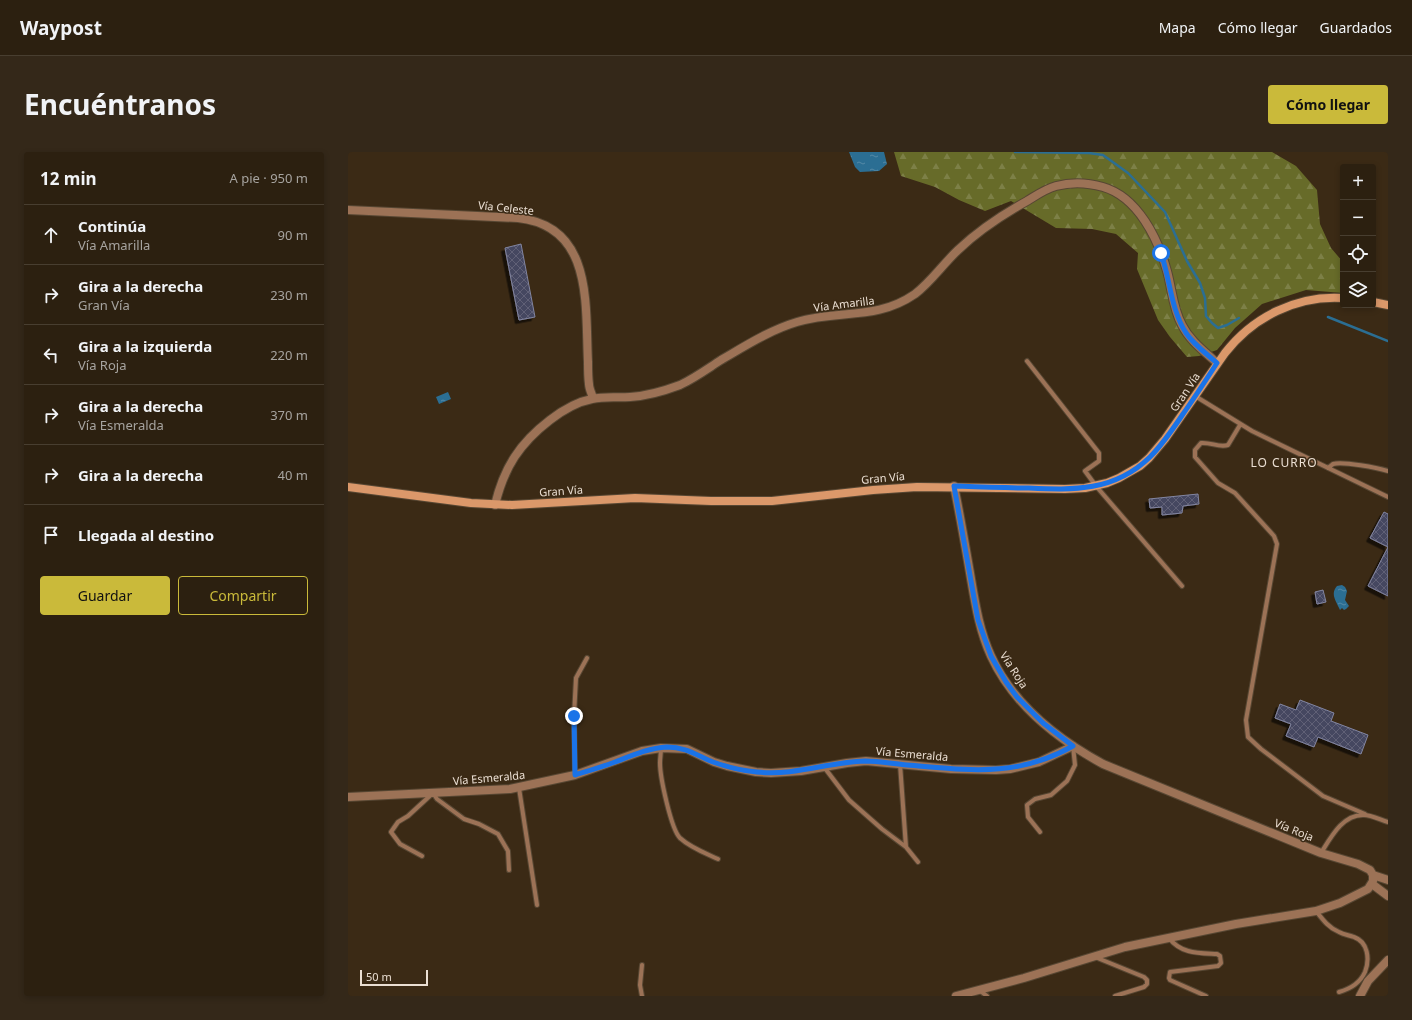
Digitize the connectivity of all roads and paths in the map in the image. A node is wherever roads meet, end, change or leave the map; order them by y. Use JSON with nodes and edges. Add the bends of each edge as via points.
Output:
{"nodes":[{"id":1,"x":348,"y":210,"type":"edge"},
{"id":2,"x":1340,"y":298,"type":"edge"},
{"id":3,"x":1376,"y":303,"type":"edge"},
{"id":4,"x":1388,"y":305,"type":"edge"},
{"id":5,"x":1027,"y":361,"type":"dead end"},
{"id":6,"x":1217,"y":363,"type":"junction"},
{"id":7,"x":1195,"y":396,"type":"junction"},
{"id":8,"x":593,"y":398,"type":"junction"},
{"id":9,"x":1240,"y":425,"type":"junction"},
{"id":10,"x":1328,"y":468,"type":"junction"},
{"id":11,"x":1388,"y":471,"type":"edge"},
{"id":12,"x":954,"y":486,"type":"junction"},
{"id":13,"x":1096,"y":486,"type":"junction"},
{"id":14,"x":348,"y":487,"type":"edge"},
{"id":15,"x":1388,"y":497,"type":"edge"},
{"id":16,"x":495,"y":505,"type":"junction"},
{"id":17,"x":1182,"y":586,"type":"dead end"},
{"id":18,"x":586,"y":658,"type":"dead end"},
{"id":19,"x":1073,"y":746,"type":"junction"},
{"id":20,"x":661,"y":748,"type":"junction"},
{"id":21,"x":900,"y":764,"type":"junction"},
{"id":22,"x":824,"y":767,"type":"junction"},
{"id":23,"x":575,"y":775,"type":"junction"},
{"id":24,"x":519,"y":788,"type":"junction"},
{"id":25,"x":433,"y":793,"type":"junction"},
{"id":26,"x":348,"y":797,"type":"edge"},
{"id":27,"x":1364,"y":814,"type":"junction"},
{"id":28,"x":1388,"y":822,"type":"edge"},
{"id":29,"x":1040,"y":832,"type":"dead end"},
{"id":30,"x":906,"y":847,"type":"junction"},
{"id":31,"x":1321,"y":853,"type":"junction"},
{"id":32,"x":422,"y":856,"type":"dead end"},
{"id":33,"x":718,"y":859,"type":"dead end"},
{"id":34,"x":918,"y":862,"type":"dead end"},
{"id":35,"x":509,"y":870,"type":"dead end"},
{"id":36,"x":1373,"y":875,"type":"junction"},
{"id":37,"x":1388,"y":880,"type":"edge"},
{"id":38,"x":1372,"y":884,"type":"junction"},
{"id":39,"x":1388,"y":896,"type":"edge"},
{"id":40,"x":537,"y":905,"type":"dead end"},
{"id":41,"x":1316,"y":911,"type":"junction"},
{"id":42,"x":1169,"y":938,"type":"junction"},
{"id":43,"x":1093,"y":956,"type":"junction"},
{"id":44,"x":1388,"y":960,"type":"edge"},
{"id":45,"x":642,"y":965,"type":"dead end"},
{"id":46,"x":979,"y":990,"type":"junction"},
{"id":47,"x":1339,"y":992,"type":"dead end"},
{"id":48,"x":642,"y":996,"type":"edge"},
{"id":49,"x":956,"y":996,"type":"edge"},
{"id":50,"x":987,"y":996,"type":"edge"},
{"id":51,"x":1115,"y":996,"type":"edge"},
{"id":52,"x":1206,"y":996,"type":"edge"},
{"id":53,"x":1360,"y":996,"type":"edge"}],
"edges":[{"from":1,"to":8,"type":"street","name":"Vía Celeste","via":[[518,218],[536,222],[553,230],[567,242],[579,267],[586,311],[589,384]]},
{"from":2,"to":6,"type":"main road","name":"Gran Vía","via":[[1311,300],[1274,312],[1244,332]]},
{"from":3,"to":4,"type":"main road"},
{"from":5,"to":13,"type":"lane","via":[[1100,453],[1099,461],[1085,471]]},
{"from":6,"to":7,"type":"main road","name":"Gran Vía"},
{"from":6,"to":8,"type":"street","name":"Vía Amarilla","via":[[1182,327],[1167,270],[1154,236],[1131,204],[1105,188],[1075,184],[1059,185],[1044,190],[997,219],[958,250],[919,291],[900,303],[880,311],[813,318],[781,328],[766,334],[682,384],[658,393],[633,397]]},
{"from":7,"to":9,"type":"lane"},
{"from":7,"to":13,"type":"main road","name":"Gran Vía","via":[[1166,439],[1149,458],[1119,478]]},
{"from":8,"to":16,"type":"street","name":"Vía Amarilla","via":[[566,408],[541,426],[525,442],[506,470]]},
{"from":9,"to":10,"type":"lane"},
{"from":9,"to":27,"type":"lane","via":[[1228,445],[1222,447],[1209,442],[1202,443],[1195,450],[1195,457],[1218,483],[1235,493],[1274,536],[1277,544],[1246,720],[1248,737],[1323,796]]},
{"from":10,"to":11,"type":"lane","via":[[1332,464],[1340,463]]},
{"from":10,"to":15,"type":"lane"},
{"from":12,"to":13,"type":"main road","name":"Gran Vía","via":[[1064,490]]},
{"from":12,"to":16,"type":"main road","name":"Gran Vía","via":[[873,490],[743,502],[635,498]]},
{"from":12,"to":19,"type":"street","name":"Vía Roja","via":[[978,620],[991,656],[1017,697],[1043,723]]},
{"from":13,"to":17,"type":"lane"},
{"from":14,"to":16,"type":"main road","name":"Gran Vía"},
{"from":18,"to":23,"type":"lane","via":[[576,678]]},
{"from":19,"to":21,"type":"street","name":"Vía Esmeralda","via":[[1039,762],[1010,768],[981,770]]},
{"from":19,"to":29,"type":"lane","via":[[1075,765],[1067,781],[1052,795],[1035,799],[1027,805],[1028,816]]},
{"from":19,"to":31,"type":"street","name":"Vía Roja","via":[[1119,771]]},
{"from":20,"to":22,"type":"street","name":"Vía Esmeralda","via":[[687,749],[714,762],[756,772],[786,773]]},
{"from":20,"to":23,"type":"street","name":"Vía Esmeralda","via":[[642,751]]},
{"from":20,"to":33,"type":"lane","via":[[660,764],[664,792],[679,837]]},
{"from":21,"to":22,"type":"street","name":"Vía Esmeralda","via":[[866,761]]},
{"from":21,"to":30,"type":"lane"},
{"from":22,"to":30,"type":"lane","via":[[849,800]]},
{"from":23,"to":24,"type":"street","name":"Vía Esmeralda"},
{"from":24,"to":25,"type":"street","name":"Vía Esmeralda"},
{"from":24,"to":40,"type":"lane"},
{"from":25,"to":26,"type":"street","name":"Vía Esmeralda"},
{"from":25,"to":32,"type":"lane","via":[[398,822],[392,832],[400,844]]},
{"from":25,"to":35,"type":"lane","via":[[437,799],[464,819],[498,834],[508,851]]},
{"from":27,"to":28,"type":"lane"},
{"from":27,"to":31,"type":"lane","via":[[1354,816],[1340,826]]},
{"from":30,"to":34,"type":"lane"},
{"from":31,"to":36,"type":"street","name":"Vía Roja","via":[[1358,864],[1370,870]]},
{"from":36,"to":37,"type":"street","name":"Vía Roja"},
{"from":36,"to":38,"type":"street"},
{"from":38,"to":39,"type":"street"},
{"from":38,"to":41,"type":"street","via":[[1368,889],[1352,897]]},
{"from":41,"to":42,"type":"street"},
{"from":41,"to":47,"type":"lane","via":[[1326,924],[1340,933],[1359,939],[1367,950],[1368,961],[1361,979],[1351,988]]},
{"from":42,"to":43,"type":"street"},
{"from":42,"to":52,"type":"lane","via":[[1185,951],[1220,956],[1221,962],[1218,966],[1170,972],[1168,976],[1170,980]]},
{"from":43,"to":46,"type":"street"},
{"from":43,"to":51,"type":"lane","via":[[1147,980],[1144,987]]},
{"from":44,"to":53,"type":"street","via":[[1368,981]]},
{"from":45,"to":48,"type":"lane"},
{"from":46,"to":49,"type":"street"},
{"from":46,"to":50,"type":"lane"}]}
